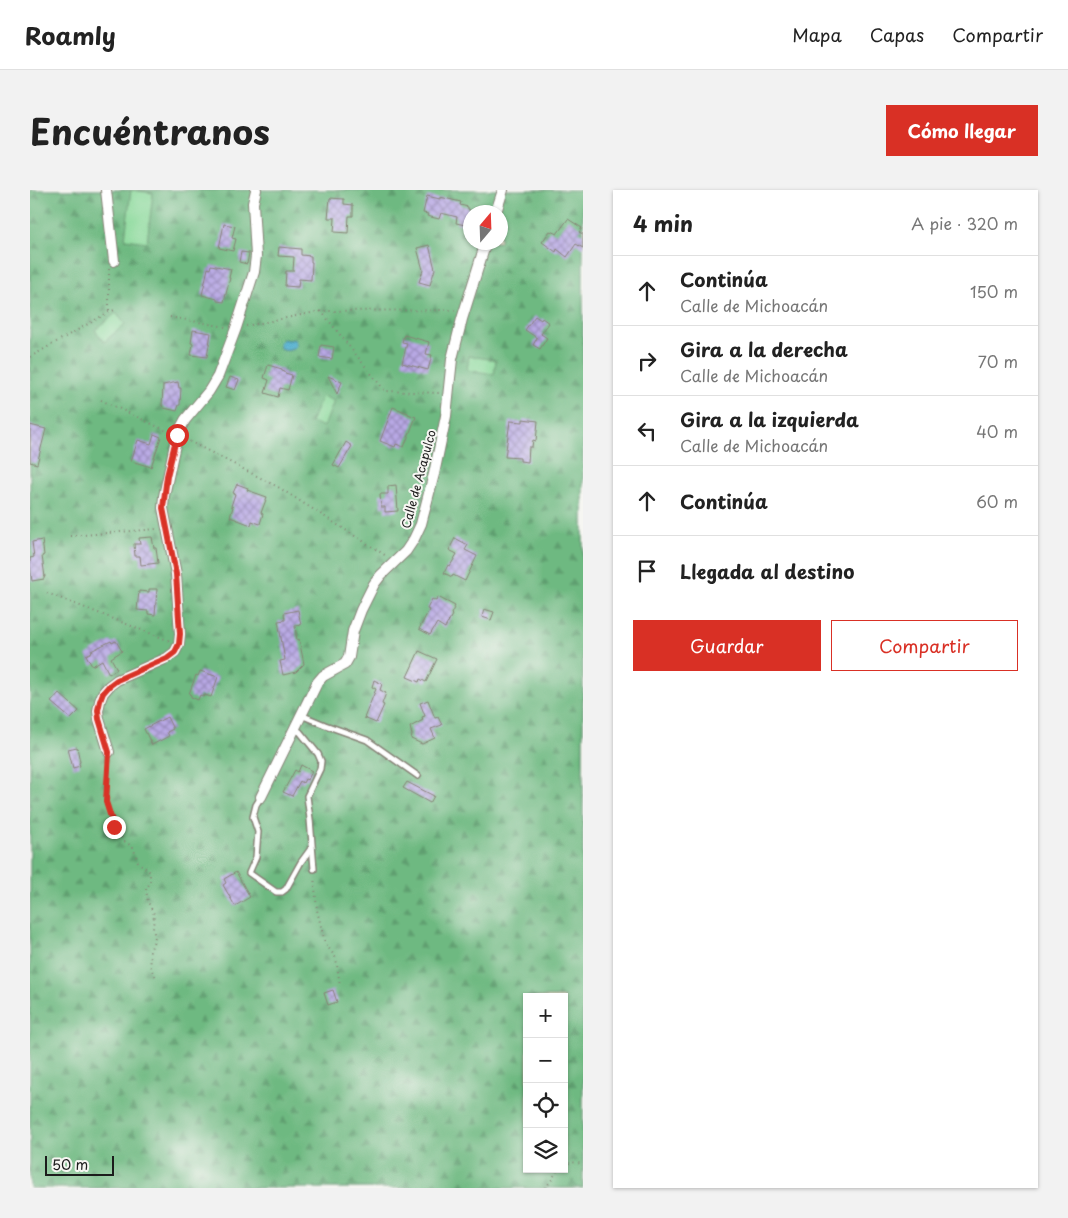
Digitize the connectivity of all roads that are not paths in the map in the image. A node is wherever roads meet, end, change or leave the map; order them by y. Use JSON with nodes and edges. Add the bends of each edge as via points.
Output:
{"nodes":[{"id":1,"x":106,"y":190,"type":"edge"},
{"id":2,"x":256,"y":190,"type":"edge"},
{"id":3,"x":503,"y":190,"type":"edge"},
{"id":4,"x":498,"y":205,"type":"edge"},
{"id":5,"x":483,"y":250,"type":"edge"},
{"id":6,"x":114,"y":261,"type":"road end"},
{"id":7,"x":302,"y":715,"type":"junction"},
{"id":8,"x":295,"y":729,"type":"junction"},
{"id":9,"x":109,"y":752,"type":"road end"},
{"id":10,"x":418,"y":776,"type":"dead end"},
{"id":11,"x":261,"y":797,"type":"joint"},
{"id":12,"x":312,"y":847,"type":"junction"},
{"id":13,"x":314,"y":870,"type":"road end"}],
"edges":[{"from":1,"to":6,"type":"street"},
{"from":2,"to":9,"type":"street","via":[[253,203],[254,272],[218,376],[177,435],[164,496],[163,508],[176,574],[179,644],[167,658],[117,680],[103,693],[98,710]]},
{"from":3,"to":4,"type":"street"},
{"from":5,"to":7,"type":"street","name":"Calle de Acapulco","via":[[452,359],[446,416],[420,524],[406,551],[374,584],[361,610],[345,664],[317,683]]},
{"from":7,"to":8,"type":"street","name":"Calle de Acapulco"},
{"from":7,"to":10,"type":"lane","via":[[368,740]]},
{"from":8,"to":11,"type":"street","name":"Calle de Acapulco"},
{"from":8,"to":12,"type":"lane","via":[[321,760],[307,796]]},
{"from":11,"to":12,"type":"lane","via":[[253,817],[258,832],[256,857],[249,873],[276,892],[282,892]]},
{"from":12,"to":13,"type":"lane"}]}
